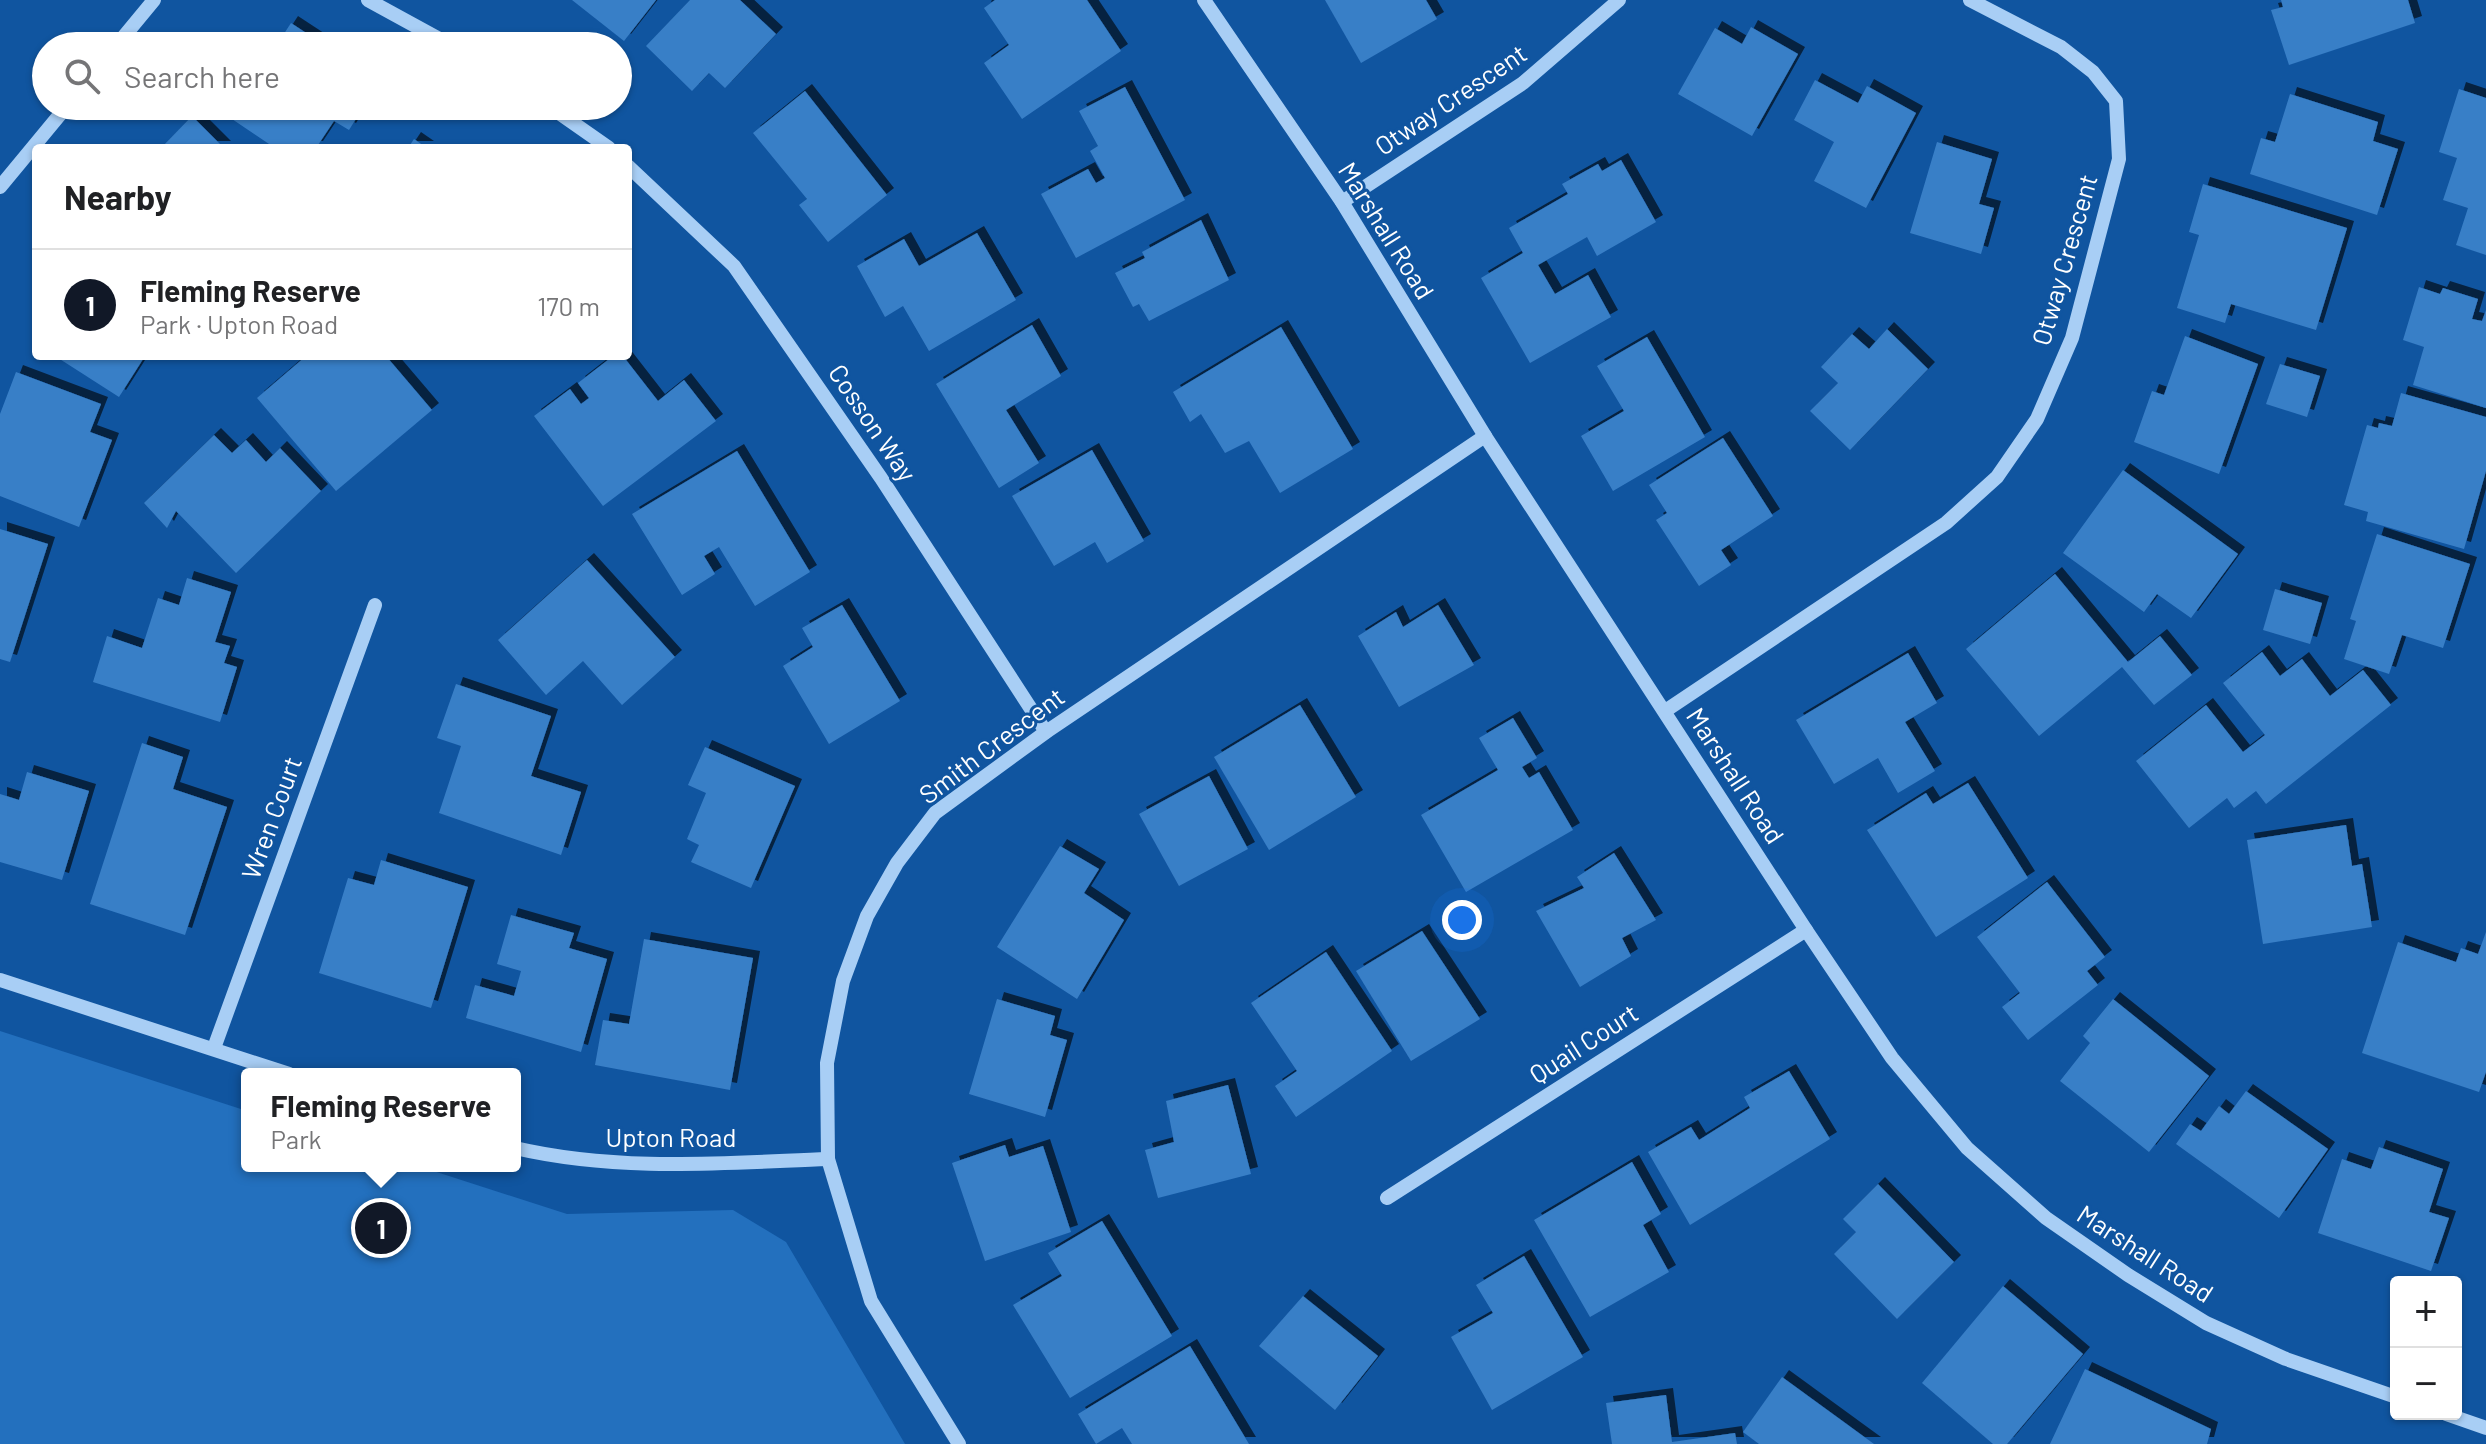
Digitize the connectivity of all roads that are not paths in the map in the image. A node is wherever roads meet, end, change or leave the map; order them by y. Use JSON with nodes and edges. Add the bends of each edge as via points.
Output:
{"nodes":[{"id":1,"x":154,"y":0,"type":"edge"},
{"id":2,"x":368,"y":0,"type":"edge"},
{"id":3,"x":1204,"y":0,"type":"edge"},
{"id":4,"x":1619,"y":0,"type":"edge"},
{"id":5,"x":1970,"y":0,"type":"edge"},
{"id":6,"x":128,"y":32,"type":"edge"},
{"id":7,"x":426,"y":32,"type":"edge"},
{"id":8,"x":55,"y":120,"type":"edge"},
{"id":9,"x":569,"y":120,"type":"edge"},
{"id":10,"x":36,"y":144,"type":"edge"},
{"id":11,"x":603,"y":144,"type":"edge"},
{"id":12,"x":32,"y":148,"type":"edge"},
{"id":13,"x":632,"y":170,"type":"edge"},
{"id":14,"x":0,"y":187,"type":"edge"},
{"id":15,"x":1342,"y":202,"type":"junction"},
{"id":16,"x":1485,"y":436,"type":"junction"},
{"id":17,"x":375,"y":605,"type":"dead end"},
{"id":18,"x":1665,"y":711,"type":"junction"},
{"id":19,"x":1046,"y":732,"type":"junction"},
{"id":20,"x":1806,"y":930,"type":"junction"},
{"id":21,"x":0,"y":980,"type":"edge"},
{"id":22,"x":214,"y":1048,"type":"junction"},
{"id":23,"x":272,"y":1068,"type":"edge"},
{"id":24,"x":521,"y":1149,"type":"edge"},
{"id":25,"x":828,"y":1159,"type":"junction"},
{"id":26,"x":1387,"y":1198,"type":"dead end"},
{"id":27,"x":2390,"y":1395,"type":"edge"},
{"id":28,"x":2462,"y":1420,"type":"edge"},
{"id":29,"x":2486,"y":1428,"type":"edge"},
{"id":30,"x":959,"y":1444,"type":"edge"}],
"edges":[{"from":1,"to":6,"type":"street"},
{"from":2,"to":7,"type":"street"},
{"from":3,"to":15,"type":"street","name":"Marshall Road"},
{"from":4,"to":15,"type":"street","name":"Otway Crescent","via":[[1523,83]]},
{"from":5,"to":18,"type":"street","name":"Otway Crescent","via":[[2061,47],[2093,72],[2116,101],[2119,159],[2072,338],[2037,419],[1997,477],[1946,523]]},
{"from":8,"to":10,"type":"street"},
{"from":9,"to":11,"type":"street"},
{"from":12,"to":14,"type":"street"},
{"from":13,"to":19,"type":"street","name":"Cosson Way","via":[[734,266],[881,478]]},
{"from":15,"to":16,"type":"street","name":"Marshall Road"},
{"from":16,"to":18,"type":"street","name":"Marshall Road"},
{"from":16,"to":19,"type":"street","name":"Smith Crescent"},
{"from":17,"to":22,"type":"street","name":"Wren Court"},
{"from":18,"to":20,"type":"street","name":"Marshall Road"},
{"from":19,"to":25,"type":"street","name":"Smith Crescent","via":[[935,813],[897,863],[867,916],[843,981],[827,1063]]},
{"from":20,"to":26,"type":"street","name":"Quail Court"},
{"from":20,"to":27,"type":"street","name":"Marshall Road","via":[[1911,1081],[1967,1148],[2046,1218],[2206,1323],[2286,1359]]},
{"from":21,"to":22,"type":"street"},
{"from":22,"to":23,"type":"street"},
{"from":24,"to":25,"type":"street","name":"Upton Road","via":[[567,1160],[635,1165]]},
{"from":25,"to":30,"type":"street","name":"Smith Crescent","via":[[871,1301]]},
{"from":28,"to":29,"type":"street"}]}
